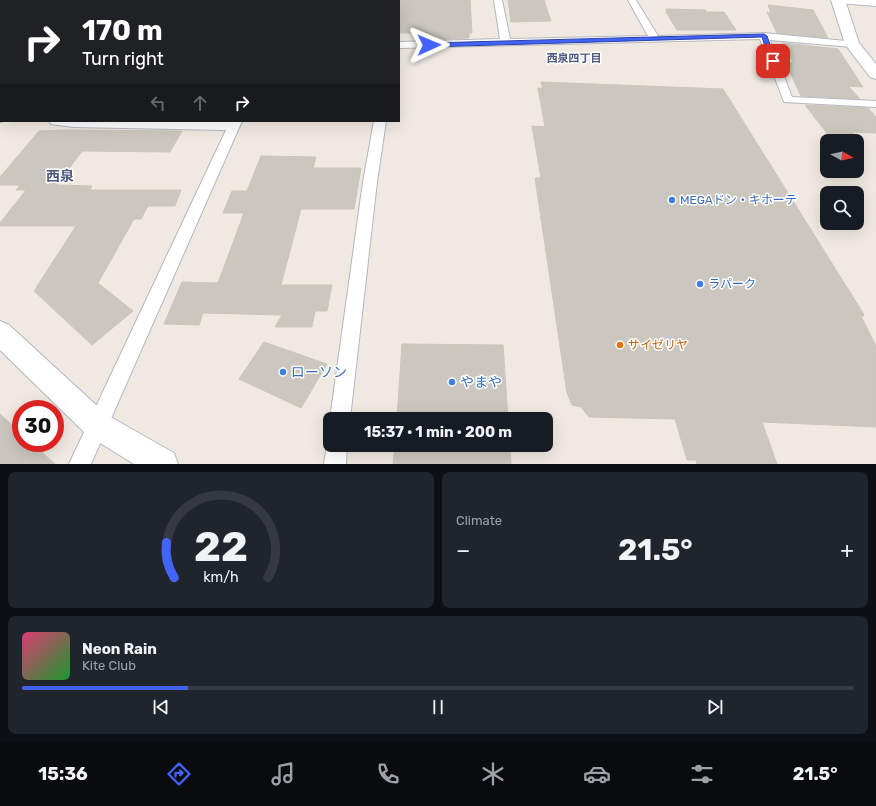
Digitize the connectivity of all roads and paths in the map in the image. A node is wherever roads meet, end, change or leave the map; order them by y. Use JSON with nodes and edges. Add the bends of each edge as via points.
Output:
{"nodes":[{"id":1,"x":498,"y":0,"type":"edge"},
{"id":2,"x":632,"y":0,"type":"edge"},
{"id":3,"x":838,"y":0,"type":"edge"},
{"id":4,"x":876,"y":3,"type":"edge"},
{"id":5,"x":764,"y":36,"type":"junction"},
{"id":6,"x":655,"y":39,"type":"junction"},
{"id":7,"x":506,"y":43,"type":"junction"},
{"id":8,"x":852,"y":44,"type":"junction"},
{"id":9,"x":400,"y":45,"type":"edge"},
{"id":10,"x":876,"y":74,"type":"edge"},
{"id":11,"x":876,"y":104,"type":"edge"},
{"id":12,"x":68,"y":122,"type":"edge"},
{"id":13,"x":380,"y":122,"type":"edge"},
{"id":14,"x":235,"y":123,"type":"edge"},
{"id":15,"x":0,"y":333,"type":"edge"},
{"id":16,"x":341,"y":412,"type":"edge"},
{"id":17,"x":97,"y":425,"type":"junction"},
{"id":18,"x":336,"y":452,"type":"edge"},
{"id":19,"x":80,"y":464,"type":"edge"},
{"id":20,"x":163,"y":464,"type":"edge"},
{"id":21,"x":335,"y":464,"type":"edge"}],
"edges":[{"from":1,"to":7,"type":"street"},
{"from":2,"to":6,"type":"street"},
{"from":3,"to":4,"type":"street"},
{"from":3,"to":8,"type":"main road"},
{"from":5,"to":6,"type":"street"},
{"from":5,"to":8,"type":"street"},
{"from":5,"to":11,"type":"street","via":[[788,100]]},
{"from":6,"to":7,"type":"street"},
{"from":7,"to":9,"type":"street"},
{"from":8,"to":10,"type":"main road"},
{"from":12,"to":14,"type":"street"},
{"from":13,"to":16,"type":"street"},
{"from":14,"to":17,"type":"street"},
{"from":15,"to":17,"type":"main road"},
{"from":17,"to":19,"type":"street"},
{"from":17,"to":20,"type":"main road"},
{"from":18,"to":21,"type":"street"}]}
